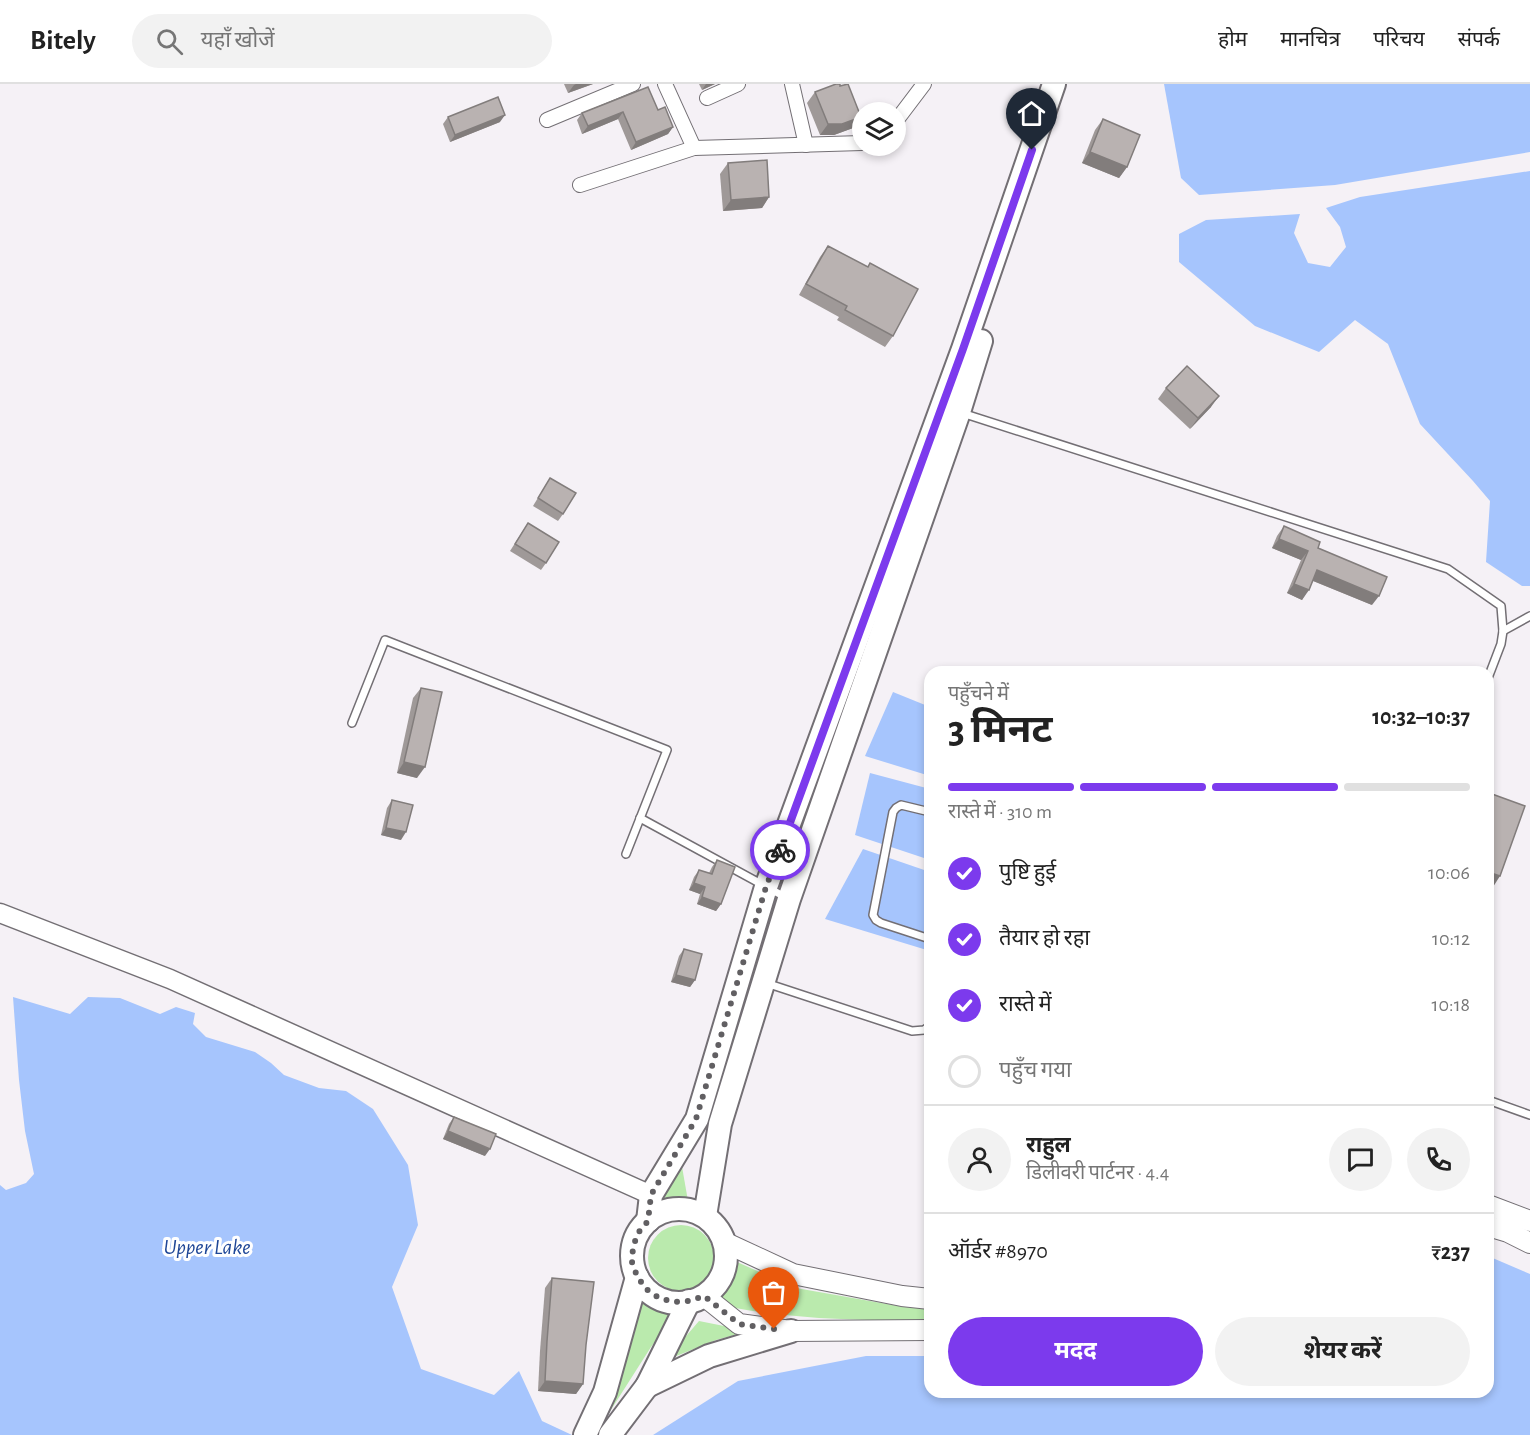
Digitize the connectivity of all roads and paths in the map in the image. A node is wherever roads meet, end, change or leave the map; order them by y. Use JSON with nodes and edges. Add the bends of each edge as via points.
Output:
{"nodes":[{"id":1,"x":633,"y":84,"type":"edge"},
{"id":2,"x":665,"y":84,"type":"edge"},
{"id":3,"x":738,"y":84,"type":"edge"},
{"id":4,"x":792,"y":84,"type":"edge"},
{"id":5,"x":924,"y":84,"type":"edge"},
{"id":6,"x":1054,"y":84,"type":"edge"},
{"id":7,"x":1068,"y":84,"type":"edge"},
{"id":8,"x":707,"y":98,"type":"dead end"},
{"id":9,"x":906,"y":108,"type":"edge"},
{"id":10,"x":547,"y":120,"type":"dead end"},
{"id":11,"x":852,"y":144,"type":"edge"},
{"id":12,"x":806,"y":146,"type":"junction"},
{"id":13,"x":694,"y":148,"type":"junction"},
{"id":14,"x":580,"y":185,"type":"dead end"},
{"id":15,"x":959,"y":412,"type":"junction"},
{"id":16,"x":1530,"y":616,"type":"edge"},
{"id":17,"x":1503,"y":631,"type":"junction"},
{"id":18,"x":1493,"y":666,"type":"edge"},
{"id":19,"x":352,"y":723,"type":"dead end"},
{"id":20,"x":924,"y":811,"type":"edge"},
{"id":21,"x":640,"y":818,"type":"junction"},
{"id":22,"x":626,"y":854,"type":"dead end"},
{"id":23,"x":766,"y":887,"type":"junction"},
{"id":24,"x":789,"y":899,"type":"junction"},
{"id":25,"x":0,"y":913,"type":"edge"},
{"id":26,"x":924,"y":937,"type":"edge"},
{"id":27,"x":764,"y":982,"type":"junction"},
{"id":28,"x":924,"y":1030,"type":"edge"},
{"id":29,"x":1494,"y":1102,"type":"edge"},
{"id":30,"x":1530,"y":1115,"type":"edge"},
{"id":31,"x":651,"y":1195,"type":"junction"},
{"id":32,"x":1494,"y":1207,"type":"edge"},
{"id":33,"x":705,"y":1216,"type":"junction"},
{"id":34,"x":648,"y":1221,"type":"junction"},
{"id":35,"x":1530,"y":1221,"type":"edge"},
{"id":36,"x":1494,"y":1228,"type":"edge"},
{"id":37,"x":724,"y":1242,"type":"junction"},
{"id":38,"x":1530,"y":1243,"type":"edge"},
{"id":39,"x":637,"y":1276,"type":"junction"},
{"id":40,"x":924,"y":1298,"type":"edge"},
{"id":41,"x":696,"y":1299,"type":"junction"},
{"id":42,"x":924,"y":1330,"type":"edge"},
{"id":43,"x":791,"y":1331,"type":"junction"},
{"id":44,"x":647,"y":1386,"type":"junction"},
{"id":45,"x":585,"y":1435,"type":"edge"},
{"id":46,"x":610,"y":1435,"type":"edge"}],
"edges":[{"from":1,"to":10,"type":"street"},
{"from":2,"to":13,"type":"street"},
{"from":3,"to":8,"type":"street"},
{"from":4,"to":12,"type":"street"},
{"from":5,"to":9,"type":"street"},
{"from":6,"to":23,"type":"main road","via":[[963,349]]},
{"from":7,"to":15,"type":"main road","via":[[1027,189]]},
{"from":11,"to":12,"type":"street"},
{"from":12,"to":13,"type":"street"},
{"from":13,"to":14,"type":"street"},
{"from":15,"to":17,"type":"lane","via":[[1449,569],[1501,606]]},
{"from":15,"to":24,"type":"main road"},
{"from":16,"to":17,"type":"lane"},
{"from":17,"to":18,"type":"lane"},
{"from":19,"to":21,"type":"lane","via":[[385,640],[667,750]]},
{"from":20,"to":26,"type":"lane","via":[[901,805],[893,812],[873,915],[881,923]]},
{"from":21,"to":22,"type":"lane"},
{"from":21,"to":23,"type":"lane"},
{"from":23,"to":24,"type":"lane"},
{"from":23,"to":31,"type":"main road","via":[[696,1119]]},
{"from":24,"to":27,"type":"main road"},
{"from":25,"to":31,"type":"street","via":[[170,979]]},
{"from":27,"to":28,"type":"lane","via":[[912,1031]]},
{"from":27,"to":33,"type":"main road","via":[[720,1124]]},
{"from":29,"to":30,"type":"lane"},
{"from":31,"to":34,"type":"main road"},
{"from":32,"to":35,"type":"main road"},
{"from":33,"to":34,"type":"main road","via":[[675,1209]]},
{"from":33,"to":37,"type":"main road","via":[[717,1227]]},
{"from":34,"to":39,"type":"main road","via":[[633,1247],[632,1262]]},
{"from":36,"to":38,"type":"main road"},
{"from":37,"to":40,"type":"main road","via":[[793,1274]]},
{"from":37,"to":41,"type":"main road","via":[[723,1272],[715,1286]]},
{"from":39,"to":41,"type":"main road","via":[[659,1298],[674,1302]]},
{"from":39,"to":45,"type":"main road","via":[[605,1392]]},
{"from":41,"to":43,"type":"main road","via":[[739,1324]]},
{"from":41,"to":44,"type":"main road"},
{"from":42,"to":43,"type":"main road"},
{"from":43,"to":44,"type":"main road","via":[[709,1356]]},
{"from":44,"to":46,"type":"main road"}]}
